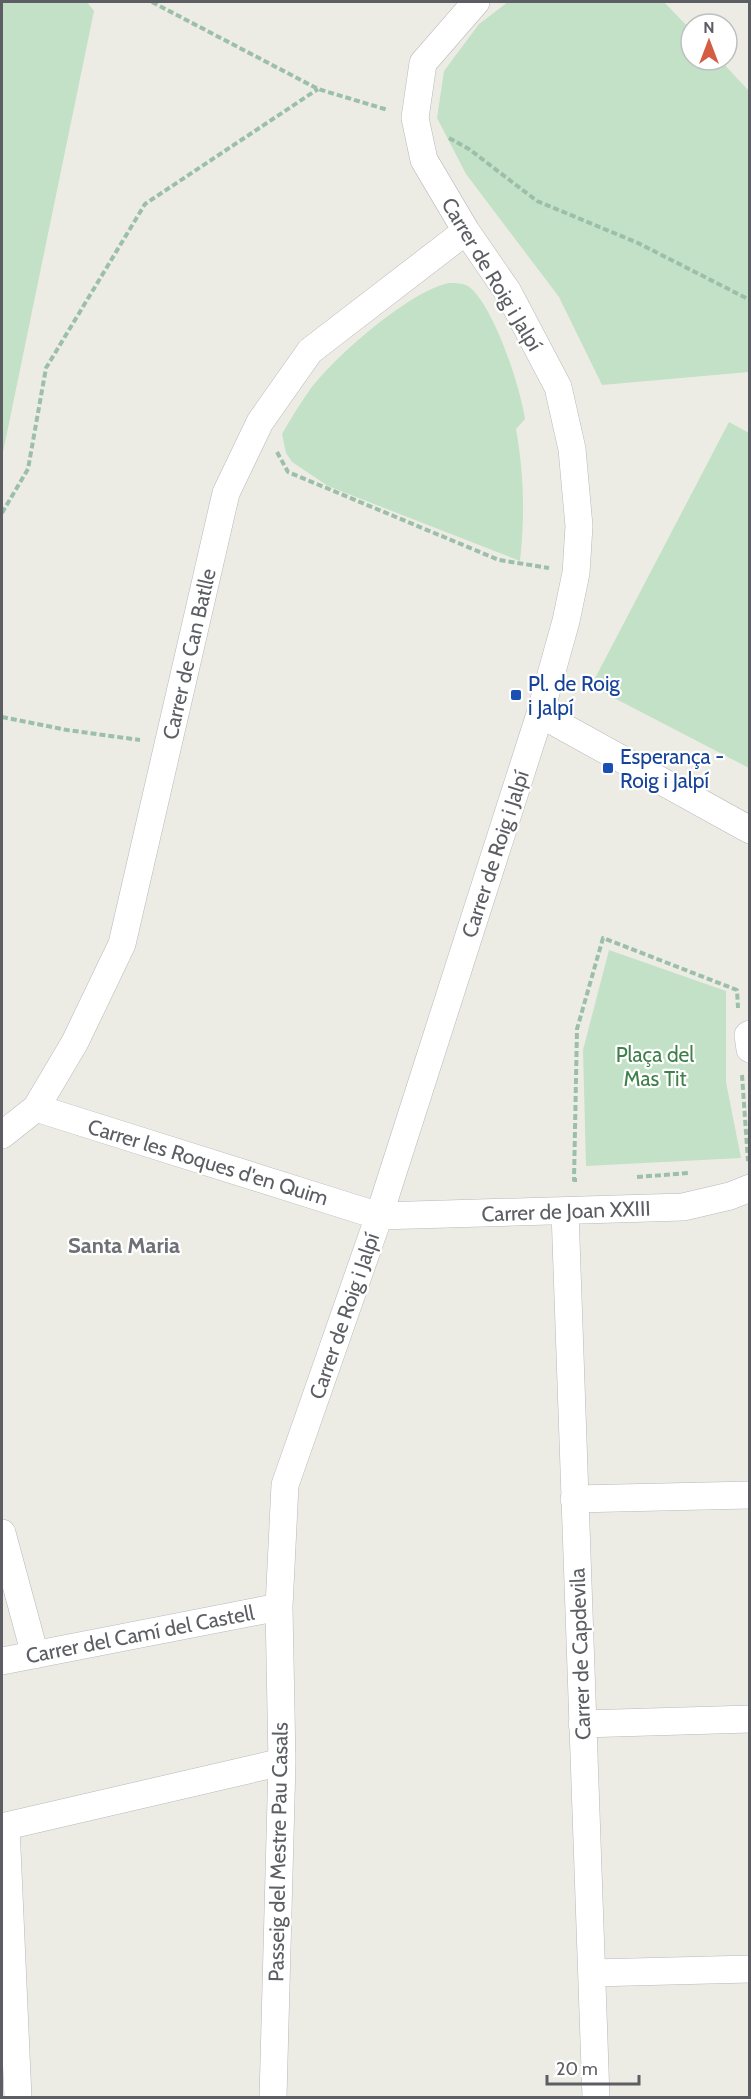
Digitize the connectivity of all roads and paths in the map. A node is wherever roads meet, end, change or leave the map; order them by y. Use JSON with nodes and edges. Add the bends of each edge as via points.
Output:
{"nodes":[{"id":1,"x":152,"y":2,"type":"edge"},
{"id":2,"x":476,"y":2,"type":"edge"},
{"id":3,"x":318,"y":89,"type":"junction"},
{"id":4,"x":415,"y":118,"type":"junction"},
{"id":5,"x":466,"y":231,"type":"junction"},
{"id":6,"x":750,"y":300,"type":"edge"},
{"id":7,"x":260,"y":422,"type":"junction"},
{"id":8,"x":2,"y":513,"type":"edge"},
{"id":9,"x":576,"y":573,"type":"junction"},
{"id":10,"x":540,"y":714,"type":"junction"},
{"id":11,"x":2,"y":717,"type":"edge"},
{"id":12,"x":168,"y":744,"type":"junction"},
{"id":13,"x":750,"y":830,"type":"edge"},
{"id":14,"x":744,"y":1024,"type":"edge"},
{"id":15,"x":746,"y":1060,"type":"edge"},
{"id":16,"x":36,"y":1108,"type":"junction"},
{"id":17,"x":2,"y":1135,"type":"edge"},
{"id":18,"x":696,"y":1173,"type":"dead end"},
{"id":19,"x":749,"y":1177,"type":"edge"},
{"id":20,"x":628,"y":1178,"type":"dead end"},
{"id":21,"x":584,"y":1180,"type":"dead end"},
{"id":22,"x":565,"y":1211,"type":"junction"},
{"id":23,"x":379,"y":1216,"type":"junction"},
{"id":24,"x":750,"y":1495,"type":"edge"},
{"id":25,"x":574,"y":1499,"type":"junction"},
{"id":26,"x":2,"y":1533,"type":"edge"},
{"id":27,"x":279,"y":1607,"type":"junction"},
{"id":28,"x":35,"y":1655,"type":"junction"},
{"id":29,"x":2,"y":1661,"type":"edge"},
{"id":30,"x":750,"y":1719,"type":"edge"},
{"id":31,"x":582,"y":1724,"type":"junction"},
{"id":32,"x":282,"y":1762,"type":"junction"},
{"id":33,"x":4,"y":1827,"type":"edge"},
{"id":34,"x":750,"y":1969,"type":"edge"},
{"id":35,"x":592,"y":1973,"type":"junction"},
{"id":36,"x":18,"y":2097,"type":"edge"},
{"id":37,"x":273,"y":2097,"type":"edge"},
{"id":38,"x":596,"y":2097,"type":"edge"}],
"edges":[{"from":1,"to":3,"type":"path"},
{"from":2,"to":4,"type":"street","via":[[423,63]]},
{"from":3,"to":4,"type":"path"},
{"from":3,"to":8,"type":"path","via":[[145,204],[46,368],[28,470]]},
{"from":4,"to":5,"type":"street","name":"Carrer de Roig i Jalpí","via":[[424,160]]},
{"from":4,"to":6,"type":"path","via":[[469,149],[537,201],[638,243]]},
{"from":5,"to":7,"type":"street","name":"Carrer de Can Batlle","via":[[310,351]]},
{"from":5,"to":9,"type":"street","name":"Carrer de Roig i Jalpí","via":[[508,292],[558,387],[572,449],[579,526]]},
{"from":7,"to":9,"type":"path","via":[[288,472],[499,560]]},
{"from":7,"to":12,"type":"street","name":"Carrer de Can Batlle","via":[[226,493]]},
{"from":9,"to":10,"type":"street","name":"Carrer de Roig i Jalpí"},
{"from":10,"to":13,"type":"street"},
{"from":10,"to":23,"type":"street","name":"Carrer de Roig i Jalpí"},
{"from":11,"to":12,"type":"path"},
{"from":12,"to":16,"type":"street","name":"Carrer de Can Batlle","via":[[122,945],[75,1042]]},
{"from":14,"to":15,"type":"street","via":[[748,1035]]},
{"from":14,"to":21,"type":"path","via":[[736,990],[603,938],[577,1029],[574,1180]]},
{"from":15,"to":19,"type":"path"},
{"from":16,"to":17,"type":"street","name":"Carrer de Can Batlle"},
{"from":16,"to":23,"type":"street","name":"Carrer les Roques d'en Quim"},
{"from":18,"to":20,"type":"path"},
{"from":19,"to":22,"type":"street","name":"Carrer de Joan XXIII","via":[[730,1196],[683,1207]]},
{"from":22,"to":23,"type":"street","name":"Carrer de Joan XXIII"},
{"from":22,"to":25,"type":"street","name":"Carrer de Capdevila"},
{"from":23,"to":27,"type":"street","name":"Carrer de Roig i Jalpí","via":[[285,1485]]},
{"from":24,"to":25,"type":"street"},
{"from":25,"to":31,"type":"street","name":"Carrer de Capdevila"},
{"from":26,"to":28,"type":"street"},
{"from":27,"to":28,"type":"street","name":"Carrer del Camí del Castell"},
{"from":27,"to":32,"type":"street","name":"Passeig del Mestre Pau Casals"},
{"from":28,"to":29,"type":"street","name":"Carrer del Camí del Castell"},
{"from":30,"to":31,"type":"street"},
{"from":31,"to":35,"type":"street","name":"Carrer de Capdevila"},
{"from":32,"to":33,"type":"street"},
{"from":32,"to":37,"type":"street","name":"Passeig del Mestre Pau Casals"},
{"from":33,"to":36,"type":"street"},
{"from":34,"to":35,"type":"street"},
{"from":35,"to":38,"type":"street","name":"Carrer de Capdevila"}]}
